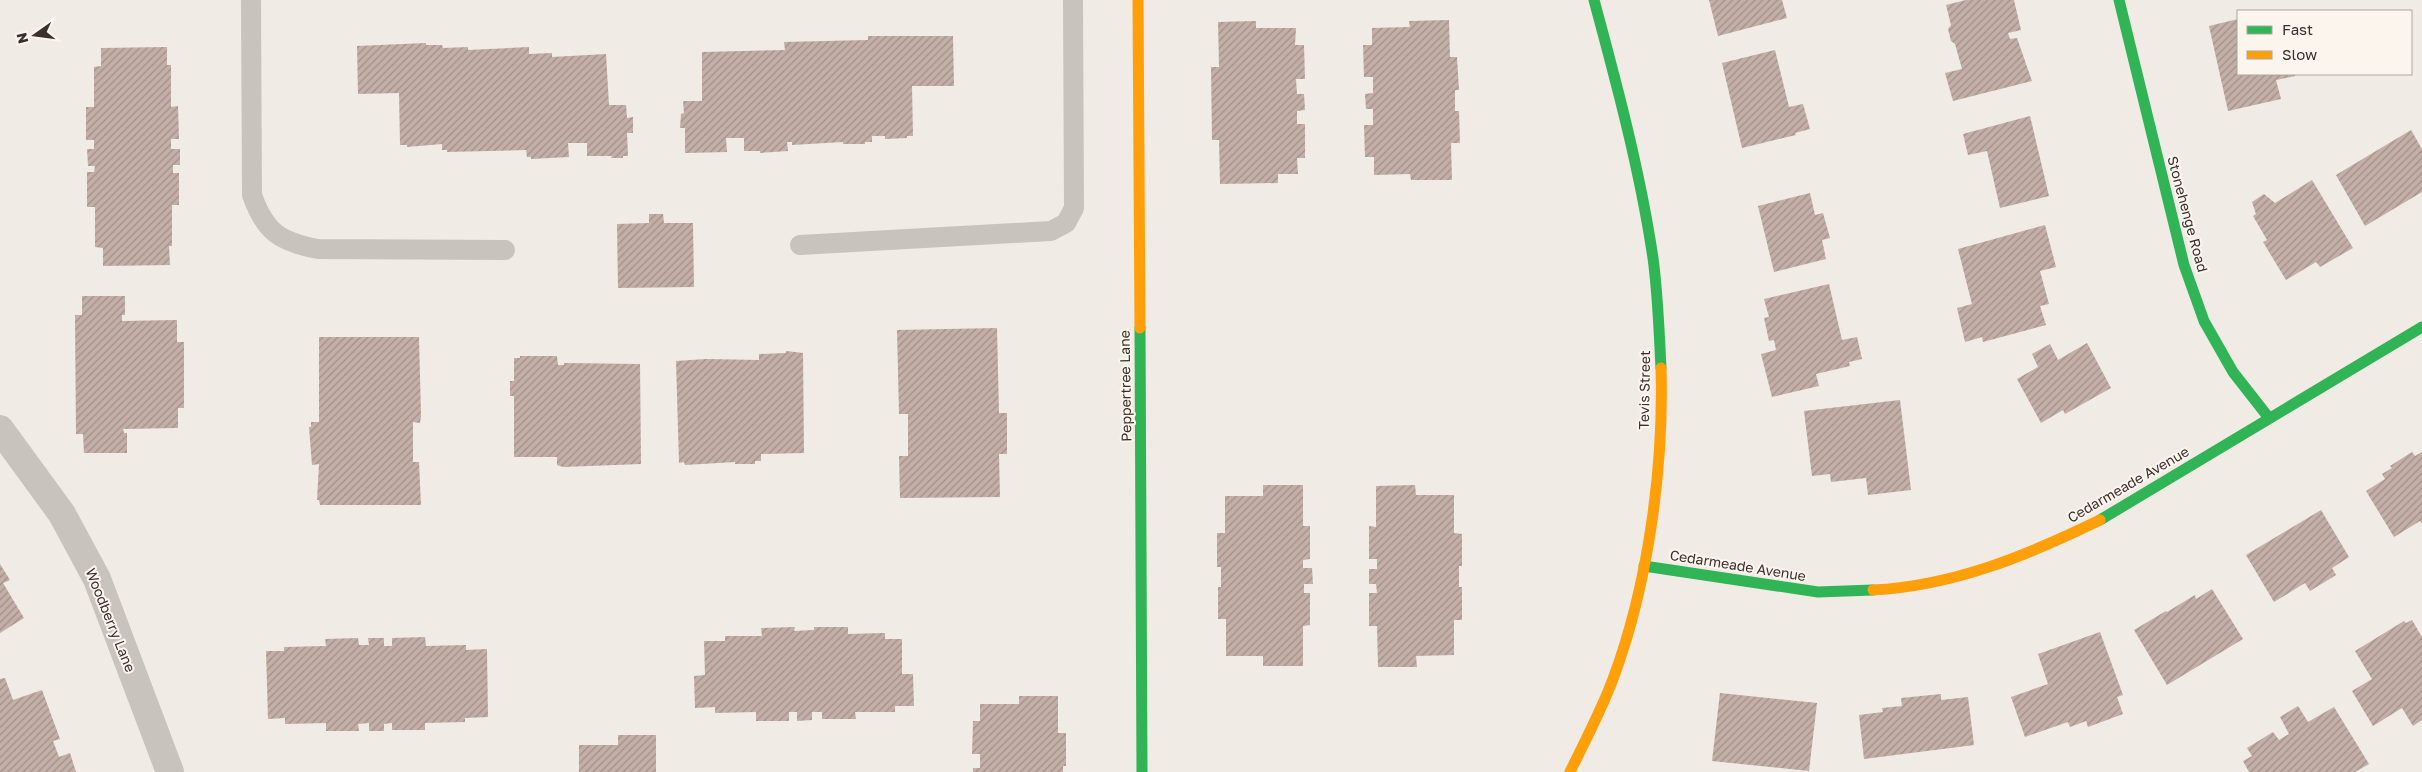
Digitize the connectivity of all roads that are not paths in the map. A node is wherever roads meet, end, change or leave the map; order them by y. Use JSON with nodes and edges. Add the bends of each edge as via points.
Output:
{"nodes":[{"id":1,"x":251,"y":0,"type":"edge"},
{"id":2,"x":1073,"y":0,"type":"edge"},
{"id":3,"x":1138,"y":0,"type":"edge"},
{"id":4,"x":1594,"y":0,"type":"edge"},
{"id":5,"x":2119,"y":0,"type":"edge"},
{"id":6,"x":800,"y":245,"type":"dead end"},
{"id":7,"x":505,"y":250,"type":"dead end"},
{"id":8,"x":2422,"y":327,"type":"edge"},
{"id":9,"x":2269,"y":418,"type":"junction"},
{"id":10,"x":0,"y":429,"type":"edge"},
{"id":11,"x":1644,"y":566,"type":"junction"},
{"id":12,"x":170,"y":772,"type":"edge"},
{"id":13,"x":1142,"y":772,"type":"edge"},
{"id":14,"x":1570,"y":772,"type":"edge"}],
"edges":[{"from":1,"to":7,"type":"lane","via":[[252,195],[258,213],[273,232],[294,245],[318,249]]},
{"from":2,"to":6,"type":"lane","via":[[1074,208],[1066,223],[1051,231]]},
{"from":3,"to":13,"type":"street","name":"Peppertree Lane"},
{"from":4,"to":11,"type":"street","name":"Tevis Street","via":[[1623,106],[1645,206],[1658,309],[1661,386],[1654,502]]},
{"from":5,"to":9,"type":"street","name":"Stonehenge Road","via":[[2184,265],[2209,329],[2233,372]]},
{"from":8,"to":9,"type":"street","name":"Cedarmeade Avenue"},
{"from":9,"to":11,"type":"street","name":"Cedarmeade Avenue","via":[[2099,520],[2024,556],[1957,577],[1888,589],[1818,592]]},
{"from":10,"to":12,"type":"street","name":"Woodberry Lane","via":[[62,514],[97,579]]},
{"from":11,"to":14,"type":"street","name":"Tevis Street","via":[[1623,649],[1593,727]]}]}
